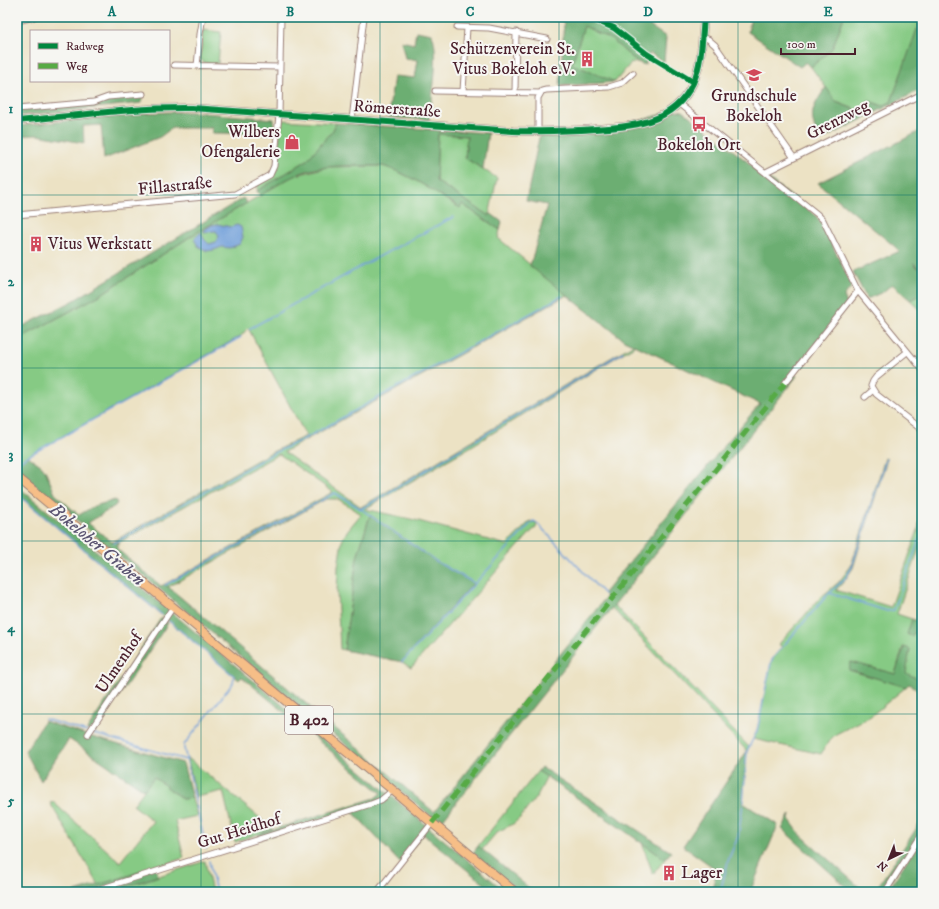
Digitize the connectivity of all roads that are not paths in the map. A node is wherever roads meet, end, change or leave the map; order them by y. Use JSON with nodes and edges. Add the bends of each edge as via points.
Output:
{"nodes":[{"id":1,"x":34,"y":17,"type":"edge"},
{"id":2,"x":203,"y":17,"type":"edge"},
{"id":3,"x":281,"y":17,"type":"edge"},
{"id":4,"x":364,"y":17,"type":"edge"},
{"id":5,"x":704,"y":17,"type":"edge"},
{"id":6,"x":17,"y":21,"type":"edge"},
{"id":7,"x":457,"y":27,"type":"dead end"},
{"id":8,"x":468,"y":28,"type":"junction"},
{"id":9,"x":516,"y":32,"type":"junction"},
{"id":10,"x":702,"y":37,"type":"junction"},
{"id":11,"x":547,"y":39,"type":"dead end"},
{"id":12,"x":174,"y":65,"type":"dead end"},
{"id":13,"x":197,"y":66,"type":"junction"},
{"id":14,"x":280,"y":67,"type":"junction"},
{"id":15,"x":633,"y":73,"type":"dead end"},
{"id":16,"x":435,"y":91,"type":"dead end"},
{"id":17,"x":463,"y":91,"type":"junction"},
{"id":18,"x":515,"y":92,"type":"junction"},
{"id":19,"x":540,"y":92,"type":"junction"},
{"id":20,"x":143,"y":94,"type":"dead end"},
{"id":21,"x":922,"y":94,"type":"edge"},
{"id":22,"x":678,"y":103,"type":"junction"},
{"id":23,"x":17,"y":109,"type":"edge"},
{"id":24,"x":279,"y":115,"type":"junction"},
{"id":25,"x":352,"y":120,"type":"junction"},
{"id":26,"x":17,"y":121,"type":"edge"},
{"id":27,"x":538,"y":132,"type":"junction"},
{"id":28,"x":794,"y":158,"type":"junction"},
{"id":29,"x":766,"y":172,"type":"junction"},
{"id":30,"x":17,"y":215,"type":"edge"},
{"id":31,"x":858,"y":291,"type":"junction"},
{"id":32,"x":907,"y":352,"type":"junction"},
{"id":33,"x":922,"y":369,"type":"edge"},
{"id":34,"x":785,"y":383,"type":"dead end"},
{"id":35,"x":873,"y":390,"type":"junction"},
{"id":36,"x":865,"y":397,"type":"dead end"},
{"id":37,"x":922,"y":430,"type":"edge"},
{"id":38,"x":17,"y":477,"type":"edge"},
{"id":39,"x":173,"y":607,"type":"junction"},
{"id":40,"x":88,"y":734,"type":"dead end"},
{"id":41,"x":393,"y":790,"type":"junction"},
{"id":42,"x":432,"y":823,"type":"junction"},
{"id":43,"x":922,"y":834,"type":"edge"},
{"id":44,"x":90,"y":892,"type":"edge"},
{"id":45,"x":377,"y":892,"type":"edge"},
{"id":46,"x":515,"y":892,"type":"edge"},
{"id":47,"x":885,"y":892,"type":"edge"}],
"edges":[{"from":1,"to":6,"type":"street"},
{"from":2,"to":13,"type":"street"},
{"from":3,"to":14,"type":"street"},
{"from":4,"to":25,"type":"street"},
{"from":5,"to":10,"type":"street","name":"Römerstraße"},
{"from":7,"to":8,"type":"street"},
{"from":8,"to":9,"type":"street"},
{"from":8,"to":17,"type":"street"},
{"from":9,"to":11,"type":"street"},
{"from":9,"to":18,"type":"street"},
{"from":10,"to":22,"type":"street","name":"Römerstraße","via":[[695,78]]},
{"from":10,"to":28,"type":"street","via":[[714,42]]},
{"from":12,"to":13,"type":"street"},
{"from":13,"to":14,"type":"street"},
{"from":14,"to":24,"type":"street"},
{"from":15,"to":19,"type":"street","via":[[622,83],[609,87]]},
{"from":16,"to":17,"type":"street"},
{"from":17,"to":18,"type":"street"},
{"from":18,"to":19,"type":"street"},
{"from":19,"to":27,"type":"street"},
{"from":20,"to":23,"type":"street","via":[[108,97],[94,102]]},
{"from":21,"to":28,"type":"street","name":"Grenzweg"},
{"from":22,"to":27,"type":"street","name":"Römerstraße","via":[[663,115],[645,123]]},
{"from":22,"to":29,"type":"street"},
{"from":24,"to":25,"type":"street","name":"Römerstraße"},
{"from":24,"to":26,"type":"street","name":"Römerstraße","via":[[172,108]]},
{"from":24,"to":30,"type":"street","name":"Fillastraße","via":[[274,166],[270,175],[239,193]]},
{"from":25,"to":27,"type":"street","name":"Römerstraße"},
{"from":28,"to":29,"type":"street","name":"Grenzweg"},
{"from":29,"to":31,"type":"street","via":[[823,220]]},
{"from":31,"to":32,"type":"street"},
{"from":31,"to":34,"type":"street"},
{"from":32,"to":33,"type":"street"},
{"from":32,"to":35,"type":"street","via":[[876,377],[871,386]]},
{"from":35,"to":36,"type":"street"},
{"from":35,"to":37,"type":"street"},
{"from":38,"to":39,"type":"main road","number":"B 402"},
{"from":39,"to":40,"type":"street","name":"Ulmenhof"},
{"from":39,"to":41,"type":"main road","number":"B 402"},
{"from":41,"to":42,"type":"main road","number":"B 402"},
{"from":41,"to":44,"type":"street","name":"Gut Heidhof","via":[[382,800],[371,804]]},
{"from":42,"to":45,"type":"street"},
{"from":42,"to":46,"type":"main road","number":"B 402"},
{"from":43,"to":47,"type":"street"}]}
